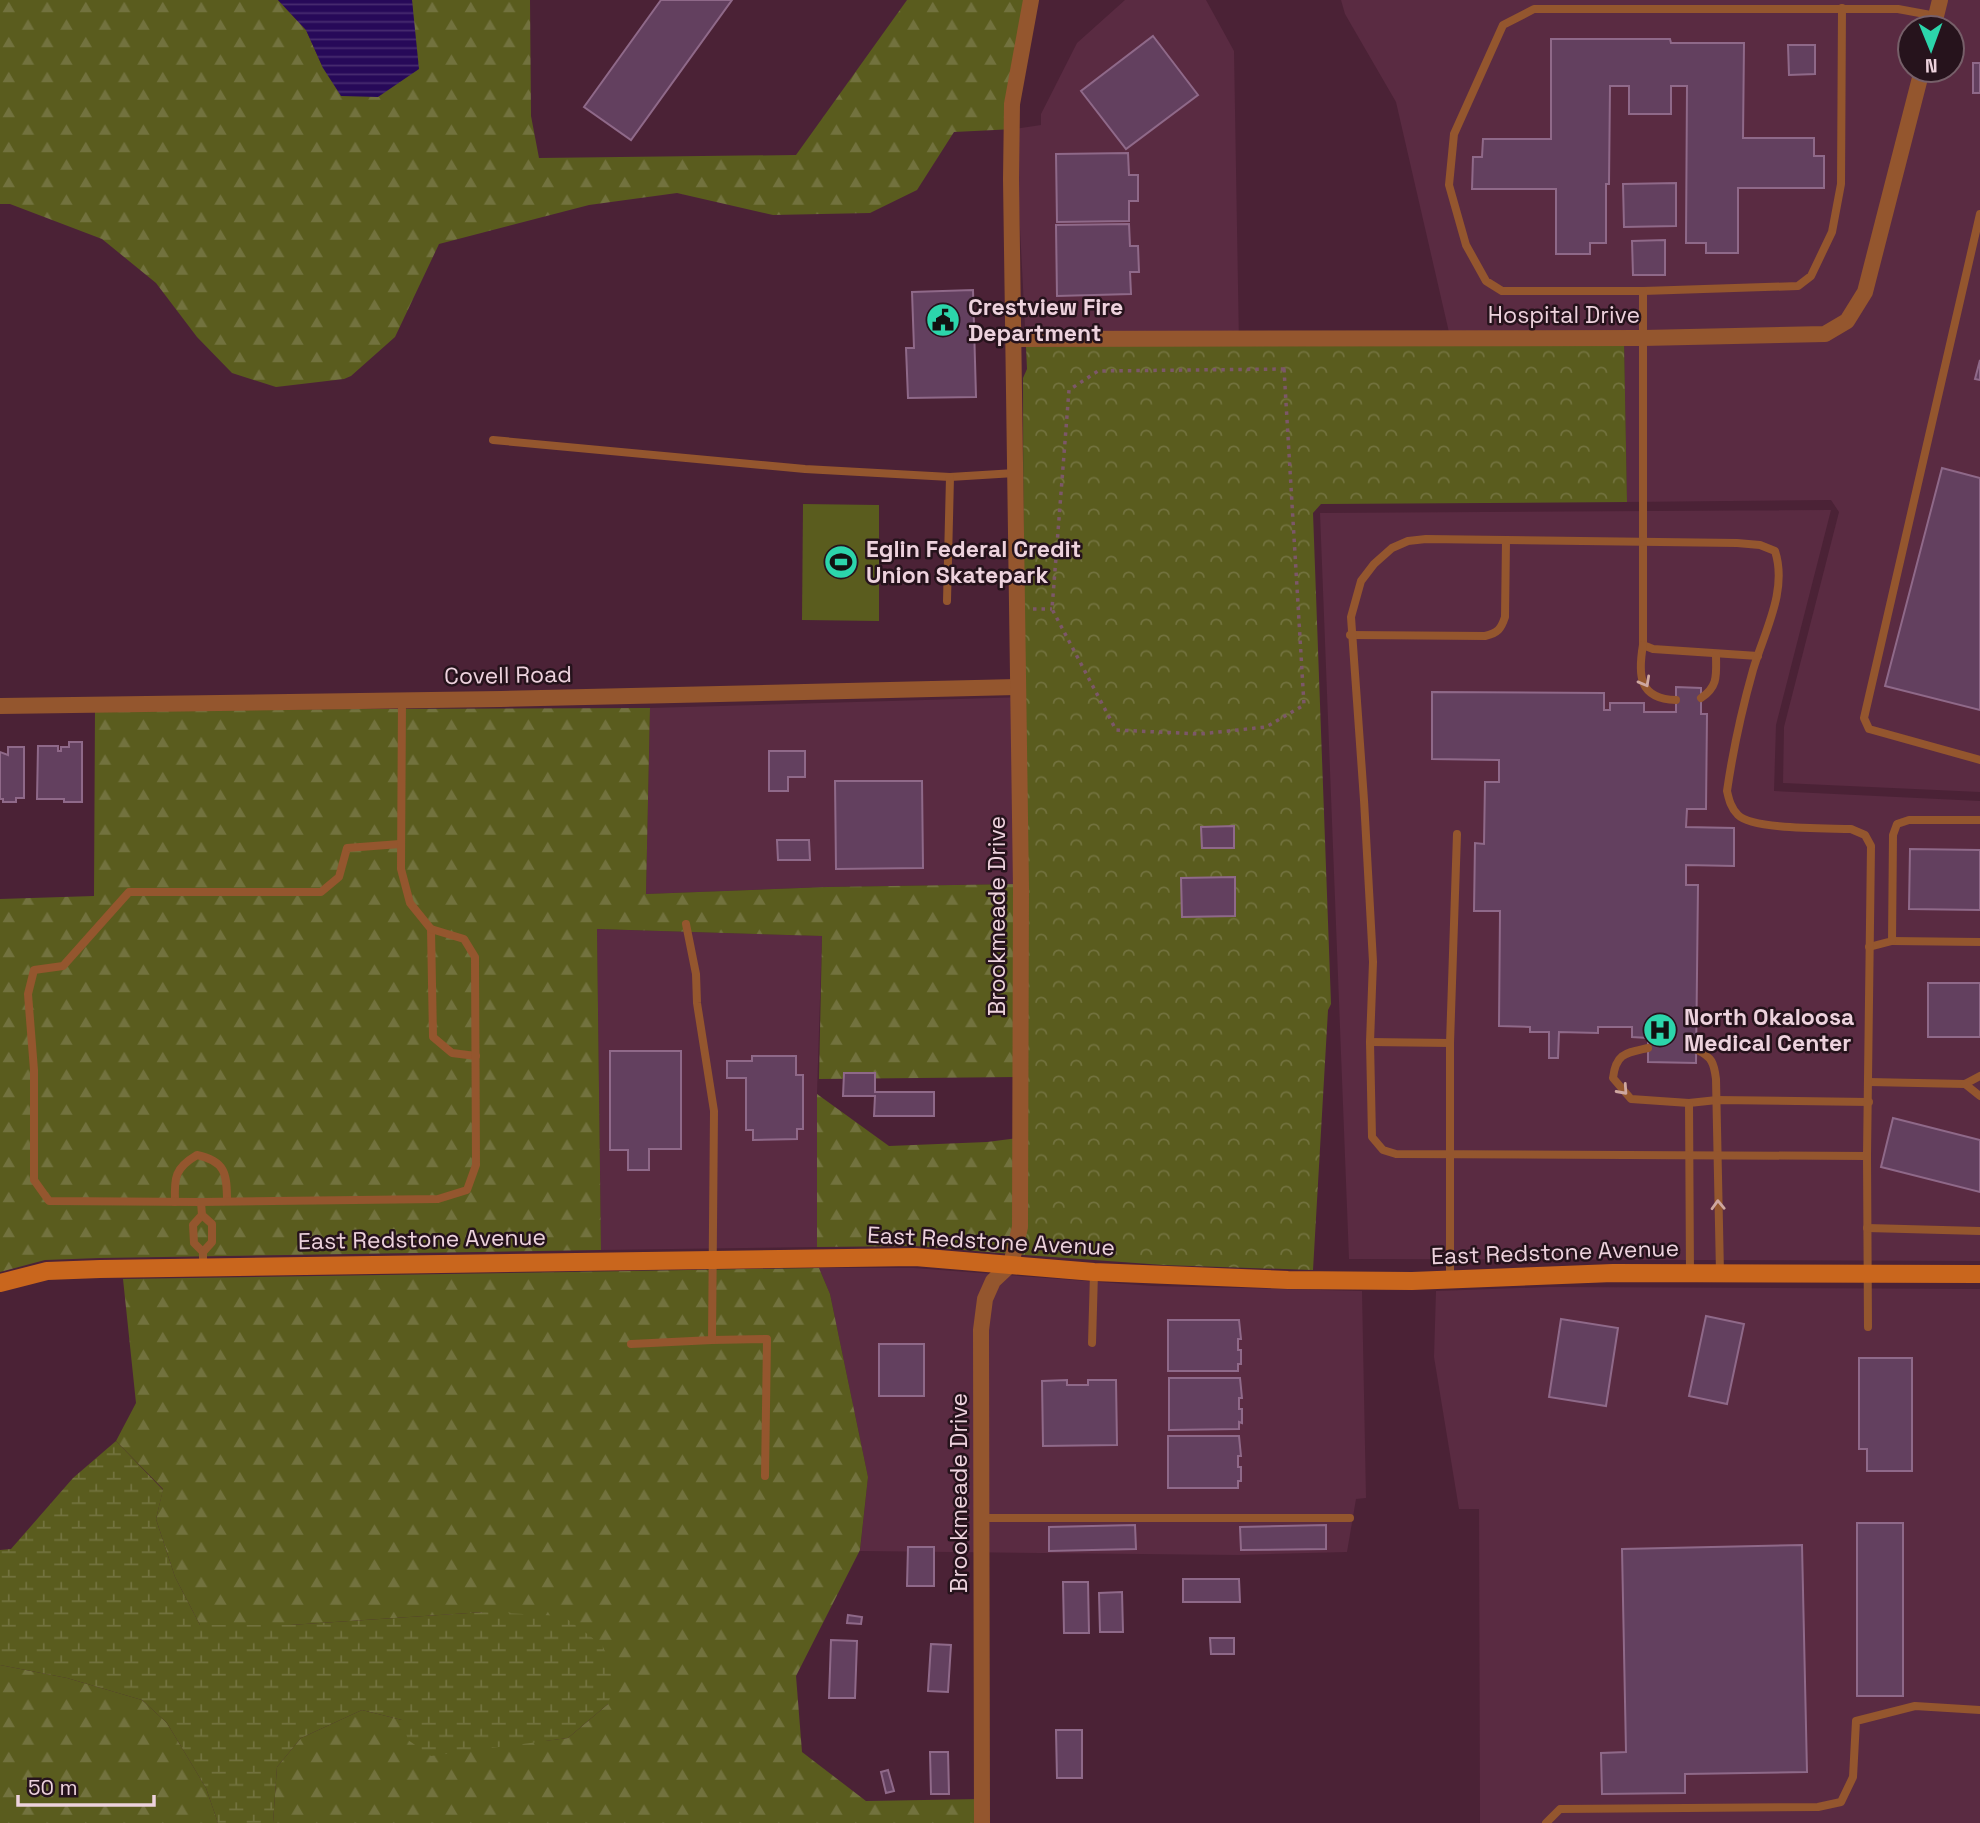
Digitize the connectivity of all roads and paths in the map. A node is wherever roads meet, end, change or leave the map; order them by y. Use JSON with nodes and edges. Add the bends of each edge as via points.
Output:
{"nodes":[{"id":1,"x":1031,"y":0,"type":"edge"},
{"id":2,"x":1842,"y":8,"type":"junction"},
{"id":3,"x":1930,"y":14,"type":"edge"},
{"id":4,"x":1918,"y":84,"type":"edge"},
{"id":5,"x":1980,"y":215,"type":"edge"},
{"id":6,"x":1643,"y":291,"type":"junction"},
{"id":7,"x":1643,"y":338,"type":"junction"},
{"id":8,"x":1013,"y":339,"type":"junction"},
{"id":9,"x":493,"y":440,"type":"dead end"},
{"id":10,"x":1015,"y":473,"type":"junction"},
{"id":11,"x":950,"y":477,"type":"junction"},
{"id":12,"x":1506,"y":540,"type":"junction"},
{"id":13,"x":1643,"y":543,"type":"junction"},
{"id":14,"x":947,"y":601,"type":"dead end"},
{"id":15,"x":1350,"y":635,"type":"junction"},
{"id":16,"x":1643,"y":645,"type":"junction"},
{"id":17,"x":1716,"y":654,"type":"junction"},
{"id":18,"x":1758,"y":656,"type":"junction"},
{"id":19,"x":1017,"y":687,"type":"junction"},
{"id":20,"x":1701,"y":698,"type":"dead end"},
{"id":21,"x":1676,"y":699,"type":"dead end"},
{"id":22,"x":402,"y":700,"type":"junction"},
{"id":23,"x":0,"y":706,"type":"edge"},
{"id":24,"x":1200,"y":734,"type":"joint"},
{"id":25,"x":1980,"y":760,"type":"edge"},
{"id":26,"x":1980,"y":820,"type":"edge"},
{"id":27,"x":1457,"y":834,"type":"dead end"},
{"id":28,"x":400,"y":845,"type":"junction"},
{"id":29,"x":685,"y":924,"type":"dead end"},
{"id":30,"x":431,"y":929,"type":"junction"},
{"id":31,"x":1892,"y":941,"type":"junction"},
{"id":32,"x":1980,"y":942,"type":"edge"},
{"id":33,"x":1869,"y":947,"type":"junction"},
{"id":34,"x":1370,"y":1042,"type":"junction"},
{"id":35,"x":1450,"y":1043,"type":"junction"},
{"id":36,"x":1648,"y":1048,"type":"dead end"},
{"id":37,"x":1696,"y":1050,"type":"dead end"},
{"id":38,"x":475,"y":1056,"type":"junction"},
{"id":39,"x":1980,"y":1076,"type":"edge"},
{"id":40,"x":1869,"y":1082,"type":"junction"},
{"id":41,"x":1965,"y":1084,"type":"junction"},
{"id":42,"x":1980,"y":1096,"type":"edge"},
{"id":43,"x":1717,"y":1100,"type":"junction"},
{"id":44,"x":1869,"y":1102,"type":"junction"},
{"id":45,"x":1689,"y":1103,"type":"junction"},
{"id":46,"x":1450,"y":1155,"type":"junction"},
{"id":47,"x":1691,"y":1155,"type":"junction"},
{"id":48,"x":1716,"y":1156,"type":"junction"},
{"id":49,"x":1867,"y":1156,"type":"junction"},
{"id":50,"x":227,"y":1201,"type":"junction"},
{"id":51,"x":175,"y":1202,"type":"junction"},
{"id":52,"x":201,"y":1202,"type":"junction"},
{"id":53,"x":202,"y":1215,"type":"junction"},
{"id":54,"x":1867,"y":1228,"type":"junction"},
{"id":55,"x":1980,"y":1231,"type":"edge"},
{"id":56,"x":203,"y":1259,"type":"junction"},
{"id":57,"x":712,"y":1259,"type":"junction"},
{"id":58,"x":1011,"y":1264,"type":"junction"},
{"id":59,"x":1094,"y":1272,"type":"junction"},
{"id":60,"x":1690,"y":1273,"type":"junction"},
{"id":61,"x":1720,"y":1273,"type":"junction"},
{"id":62,"x":1867,"y":1273,"type":"junction"},
{"id":63,"x":1980,"y":1274,"type":"edge"},
{"id":64,"x":1450,"y":1280,"type":"junction"},
{"id":65,"x":0,"y":1283,"type":"edge"},
{"id":66,"x":1868,"y":1327,"type":"dead end"},
{"id":67,"x":712,"y":1340,"type":"junction"},
{"id":68,"x":631,"y":1343,"type":"dead end"},
{"id":69,"x":1092,"y":1343,"type":"dead end"},
{"id":70,"x":765,"y":1476,"type":"dead end"},
{"id":71,"x":982,"y":1518,"type":"junction"},
{"id":72,"x":1350,"y":1518,"type":"dead end"},
{"id":73,"x":1980,"y":1710,"type":"edge"},
{"id":74,"x":982,"y":1823,"type":"edge"},
{"id":75,"x":1546,"y":1823,"type":"edge"}],
"edges":[{"from":1,"to":8,"type":"street","name":"Brookmeade Drive","via":[[1012,104]]},
{"from":2,"to":3,"type":"lane"},
{"from":2,"to":6,"type":"lane","via":[[1841,184],[1832,232],[1811,276],[1798,286]]},
{"from":2,"to":6,"type":"lane","via":[[1534,9],[1503,25],[1454,134],[1449,185],[1466,245],[1486,281],[1502,291]]},
{"from":4,"to":7,"type":"street","name":"Hospital Drive","via":[[1865,292],[1847,321],[1825,334],[1805,336]]},
{"from":5,"to":25,"type":"lane","via":[[1864,718],[1869,729]]},
{"from":6,"to":7,"type":"lane"},
{"from":7,"to":8,"type":"street","name":"Hospital Drive"},
{"from":7,"to":13,"type":"lane"},
{"from":8,"to":10,"type":"street","name":"Brookmeade Drive"},
{"from":9,"to":11,"type":"lane","via":[[805,469]]},
{"from":10,"to":11,"type":"lane"},
{"from":10,"to":19,"type":"street","name":"Brookmeade Drive"},
{"from":11,"to":14,"type":"lane"},
{"from":12,"to":13,"type":"lane"},
{"from":12,"to":15,"type":"lane","via":[[1426,538],[1392,548],[1361,581]]},
{"from":12,"to":15,"type":"lane","via":[[1505,617],[1496,634]]},
{"from":13,"to":16,"type":"lane"},
{"from":13,"to":18,"type":"lane","via":[[1737,542],[1775,551],[1779,580]]},
{"from":15,"to":34,"type":"lane","via":[[1373,962]]},
{"from":16,"to":17,"type":"lane"},
{"from":16,"to":21,"type":"lane","one_way":true,"via":[[1642,681],[1661,699]]},
{"from":17,"to":18,"type":"lane"},
{"from":17,"to":20,"type":"lane","via":[[1716,681],[1711,692]]},
{"from":18,"to":33,"type":"lane","via":[[1731,765],[1727,791],[1731,806],[1739,817],[1758,824],[1851,829],[1865,835],[1871,846]]},
{"from":19,"to":22,"type":"street","name":"Covell Road"},
{"from":19,"to":58,"type":"street","name":"Brookmeade Drive","via":[[1020,1227]]},
{"from":22,"to":23,"type":"street","name":"Covell Road"},
{"from":22,"to":28,"type":"lane"},
{"from":24,"to":24,"type":"path","via":[[1116,730],[1052,609],[1069,390],[1098,371],[1284,369],[1304,705],[1266,727]]},
{"from":26,"to":31,"type":"lane","via":[[1897,824]]},
{"from":27,"to":35,"type":"lane"},
{"from":28,"to":30,"type":"lane","via":[[410,903]]},
{"from":28,"to":51,"type":"lane","via":[[348,848],[339,877],[321,892],[130,892],[63,966],[34,970],[27,994],[34,1070],[34,1180],[49,1201]]},
{"from":29,"to":57,"type":"lane","via":[[714,1111]]},
{"from":30,"to":38,"type":"lane","via":[[464,939],[475,957]]},
{"from":30,"to":38,"type":"lane","via":[[433,1037],[452,1053]]},
{"from":31,"to":32,"type":"lane"},
{"from":31,"to":33,"type":"lane"},
{"from":33,"to":40,"type":"lane"},
{"from":34,"to":35,"type":"lane"},
{"from":34,"to":46,"type":"lane","via":[[1372,1137],[1383,1150],[1396,1154]]},
{"from":35,"to":46,"type":"lane"},
{"from":36,"to":45,"type":"lane","one_way":true,"via":[[1625,1053],[1615,1063],[1613,1078],[1631,1099]]},
{"from":37,"to":43,"type":"lane","via":[[1709,1055],[1714,1063]]},
{"from":38,"to":50,"type":"lane","via":[[476,1165],[467,1191],[438,1199]]},
{"from":39,"to":41,"type":"lane"},
{"from":40,"to":41,"type":"lane"},
{"from":40,"to":44,"type":"lane"},
{"from":41,"to":42,"type":"lane"},
{"from":43,"to":44,"type":"lane"},
{"from":43,"to":45,"type":"lane"},
{"from":43,"to":48,"type":"lane"},
{"from":44,"to":49,"type":"lane"},
{"from":45,"to":47,"type":"lane"},
{"from":46,"to":47,"type":"lane"},
{"from":46,"to":64,"type":"lane"},
{"from":47,"to":48,"type":"lane"},
{"from":47,"to":60,"type":"lane"},
{"from":48,"to":49,"type":"lane"},
{"from":61,"to":48,"type":"lane","one_way":true},
{"from":49,"to":54,"type":"lane"},
{"from":50,"to":51,"type":"lane","via":[[224,1170],[213,1159],[197,1155],[181,1164],[174,1181]]},
{"from":50,"to":52,"type":"lane"},
{"from":51,"to":52,"type":"lane"},
{"from":52,"to":53,"type":"lane"},
{"from":53,"to":56,"type":"lane","via":[[193,1225],[194,1243]]},
{"from":53,"to":56,"type":"lane","via":[[212,1224],[212,1242]]},
{"from":54,"to":55,"type":"lane"},
{"from":54,"to":62,"type":"lane"},
{"from":56,"to":57,"type":"street","name":"East Redstone Avenue"},
{"from":56,"to":65,"type":"street","name":"East Redstone Avenue","via":[[47,1271]]},
{"from":57,"to":58,"type":"street","name":"East Redstone Avenue","via":[[915,1257]]},
{"from":57,"to":67,"type":"lane"},
{"from":58,"to":59,"type":"street","name":"East Redstone Avenue"},
{"from":58,"to":71,"type":"street","name":"Brookmeade Drive","via":[[993,1281],[981,1330]]},
{"from":59,"to":64,"type":"street","name":"East Redstone Avenue","via":[[1288,1280]]},
{"from":59,"to":69,"type":"lane"},
{"from":60,"to":61,"type":"street","name":"East Redstone Avenue"},
{"from":60,"to":64,"type":"street","name":"East Redstone Avenue"},
{"from":61,"to":62,"type":"street","name":"East Redstone Avenue"},
{"from":62,"to":63,"type":"street","name":"East Redstone Avenue"},
{"from":62,"to":66,"type":"lane"},
{"from":67,"to":68,"type":"lane"},
{"from":67,"to":70,"type":"lane","via":[[767,1339]]},
{"from":71,"to":72,"type":"lane"},
{"from":71,"to":74,"type":"street","name":"Brookmeade Drive"},
{"from":73,"to":75,"type":"lane","via":[[1915,1706],[1856,1721],[1853,1777],[1841,1802],[1818,1807],[1560,1809]]}]}
